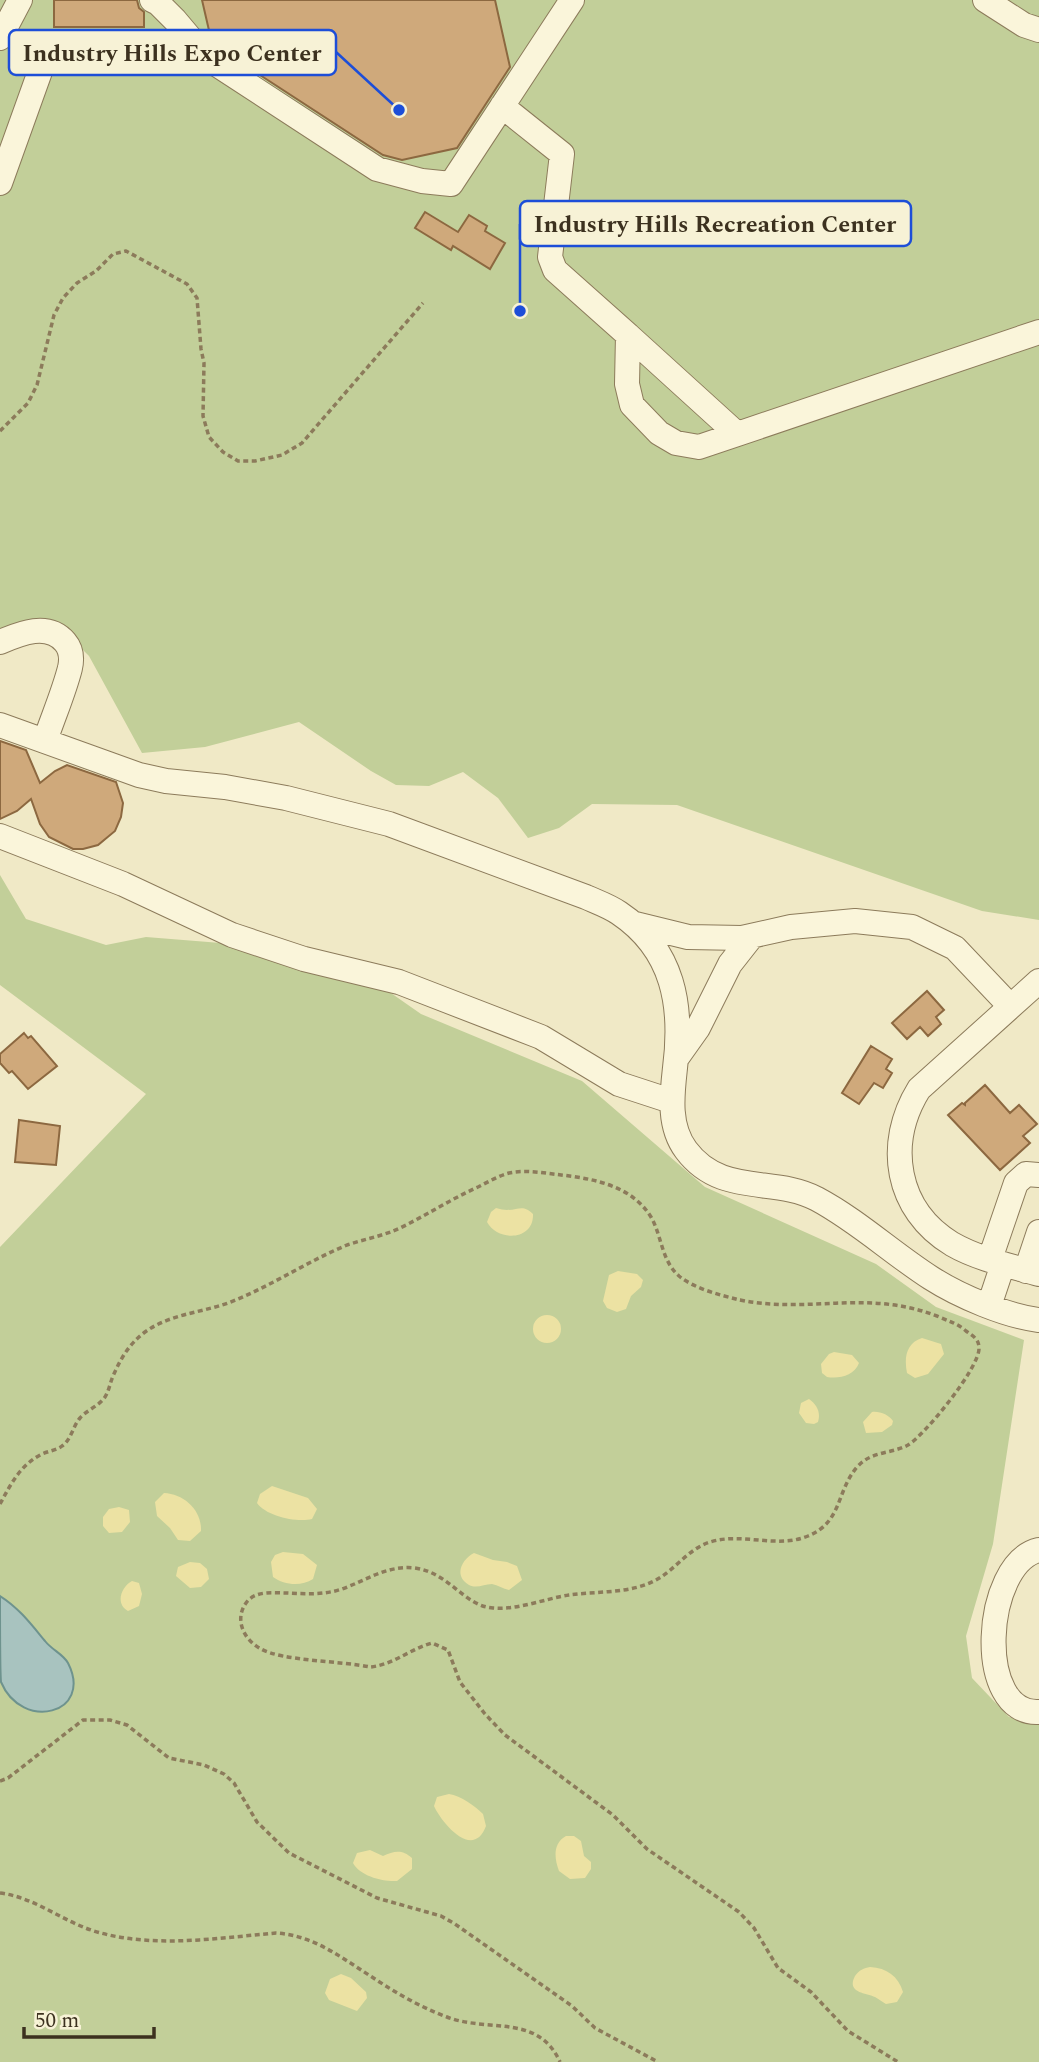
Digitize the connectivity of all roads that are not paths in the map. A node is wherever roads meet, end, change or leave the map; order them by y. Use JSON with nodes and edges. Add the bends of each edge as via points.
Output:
{"nodes":[{"id":1,"x":21,"y":0,"type":"edge"},
{"id":2,"x":152,"y":0,"type":"edge"},
{"id":3,"x":572,"y":0,"type":"edge"},
{"id":4,"x":985,"y":0,"type":"edge"},
{"id":5,"x":1039,"y":30,"type":"edge"},
{"id":6,"x":0,"y":38,"type":"edge"},
{"id":7,"x":47,"y":52,"type":"dead end"},
{"id":8,"x":502,"y":106,"type":"junction"},
{"id":9,"x":0,"y":183,"type":"edge"},
{"id":10,"x":1039,"y":332,"type":"edge"},
{"id":11,"x":628,"y":335,"type":"junction"},
{"id":12,"x":737,"y":434,"type":"junction"},
{"id":13,"x":0,"y":642,"type":"edge"},
{"id":14,"x":0,"y":725,"type":"edge"},
{"id":15,"x":45,"y":741,"type":"junction"},
{"id":16,"x":0,"y":836,"type":"edge"},
{"id":17,"x":634,"y":924,"type":"junction"},
{"id":18,"x":752,"y":936,"type":"junction"},
{"id":19,"x":1039,"y":981,"type":"edge"},
{"id":20,"x":1010,"y":1006,"type":"junction"},
{"id":21,"x":677,"y":1059,"type":"junction"},
{"id":22,"x":671,"y":1101,"type":"junction"},
{"id":23,"x":1039,"y":1175,"type":"edge"},
{"id":24,"x":1039,"y":1233,"type":"edge"},
{"id":25,"x":1014,"y":1267,"type":"edge"},
{"id":26,"x":989,"y":1306,"type":"junction"},
{"id":27,"x":1039,"y":1320,"type":"edge"},
{"id":28,"x":1039,"y":1550,"type":"edge"},
{"id":29,"x":1039,"y":1712,"type":"edge"}],
"edges":[{"from":1,"to":6,"type":"street"},
{"from":2,"to":8,"type":"street","via":[[207,58],[377,169],[451,184]]},
{"from":3,"to":8,"type":"street"},
{"from":4,"to":5,"type":"street"},
{"from":7,"to":9,"type":"street"},
{"from":8,"to":11,"type":"street","via":[[562,154],[550,257],[555,270]]},
{"from":10,"to":12,"type":"street"},
{"from":11,"to":12,"type":"street"},
{"from":11,"to":12,"type":"street","via":[[627,384],[632,405],[659,433],[676,443],[699,447]]},
{"from":13,"to":15,"type":"street","via":[[48,630],[70,648],[70,666]]},
{"from":14,"to":15,"type":"street"},
{"from":15,"to":17,"type":"street","via":[[139,775],[286,798],[389,824],[586,897]]},
{"from":16,"to":22,"type":"street","via":[[123,884],[232,934],[304,959],[399,982],[541,1037],[620,1084]]},
{"from":17,"to":18,"type":"street","via":[[688,937]]},
{"from":17,"to":21,"type":"street","via":[[650,939],[674,986]]},
{"from":18,"to":20,"type":"street","via":[[855,920],[912,927],[955,948]]},
{"from":18,"to":21,"type":"street","via":[[730,964]]},
{"from":19,"to":20,"type":"street"},
{"from":20,"to":25,"type":"street","via":[[919,1089],[902,1126],[900,1174],[918,1215],[937,1233],[955,1246]]},
{"from":21,"to":22,"type":"street"},
{"from":22,"to":26,"type":"street","via":[[675,1128],[686,1150],[706,1170],[737,1183],[814,1197],[932,1279]]},
{"from":23,"to":25,"type":"street","via":[[1026,1174],[1016,1184]]},
{"from":24,"to":25,"type":"street"},
{"from":25,"to":26,"type":"street"},
{"from":26,"to":27,"type":"street"},
{"from":28,"to":29,"type":"street","via":[[1014,1566],[995,1620],[1000,1685],[1016,1705]]}]}
